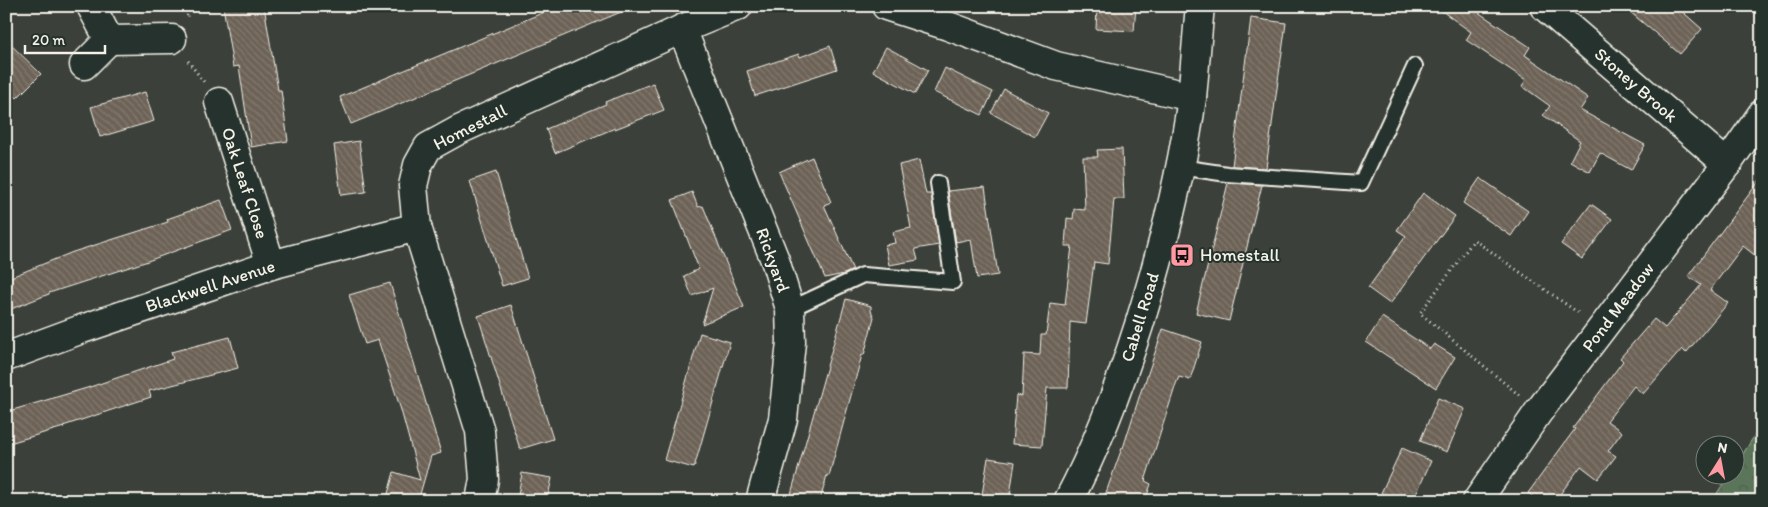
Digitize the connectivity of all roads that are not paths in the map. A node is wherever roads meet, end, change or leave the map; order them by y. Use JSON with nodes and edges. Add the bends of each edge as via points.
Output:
{"nodes":[{"id":1,"x":91,"y":6,"type":"edge"},
{"id":2,"x":738,"y":6,"type":"edge"},
{"id":3,"x":886,"y":6,"type":"edge"},
{"id":4,"x":1200,"y":6,"type":"edge"},
{"id":5,"x":1544,"y":6,"type":"edge"},
{"id":6,"x":682,"y":29,"type":"junction"},
{"id":7,"x":172,"y":39,"type":"dead end"},
{"id":8,"x":109,"y":40,"type":"junction"},
{"id":9,"x":84,"y":65,"type":"dead end"},
{"id":10,"x":1415,"y":66,"type":"dead end"},
{"id":11,"x":1192,"y":97,"type":"junction"},
{"id":12,"x":219,"y":102,"type":"dead end"},
{"id":13,"x":1762,"y":114,"type":"edge"},
{"id":14,"x":1727,"y":164,"type":"junction"},
{"id":15,"x":1180,"y":166,"type":"junction"},
{"id":16,"x":938,"y":183,"type":"dead end"},
{"id":17,"x":417,"y":227,"type":"junction"},
{"id":18,"x":271,"y":265,"type":"junction"},
{"id":19,"x":790,"y":309,"type":"junction"},
{"id":20,"x":6,"y":357,"type":"edge"},
{"id":21,"x":480,"y":501,"type":"edge"},
{"id":22,"x":760,"y":501,"type":"edge"},
{"id":23,"x":1068,"y":501,"type":"edge"},
{"id":24,"x":1477,"y":501,"type":"edge"}],
"edges":[{"from":1,"to":8,"type":"street"},
{"from":2,"to":6,"type":"street","name":"Homestall"},
{"from":3,"to":11,"type":"street","via":[[1056,66]]},
{"from":4,"to":11,"type":"street","name":"Cabell Road"},
{"from":5,"to":14,"type":"street","name":"Stoney Brook"},
{"from":6,"to":17,"type":"street","name":"Homestall","via":[[428,147],[418,165],[413,186]]},
{"from":6,"to":19,"type":"street","name":"Rickyard","via":[[775,260]]},
{"from":7,"to":8,"type":"street"},
{"from":8,"to":9,"type":"street"},
{"from":10,"to":15,"type":"lane","via":[[1361,182],[1226,174]]},
{"from":11,"to":15,"type":"street","name":"Cabell Road"},
{"from":12,"to":18,"type":"street","name":"Oak Leaf Close"},
{"from":13,"to":14,"type":"street","name":"Pond Meadow"},
{"from":14,"to":24,"type":"street","name":"Pond Meadow","via":[[1539,411]]},
{"from":15,"to":23,"type":"street","name":"Cabell Road","via":[[1166,231],[1126,366]]},
{"from":16,"to":19,"type":"lane","via":[[953,282],[863,275]]},
{"from":17,"to":18,"type":"street","name":"Blackwell Avenue"},
{"from":17,"to":21,"type":"street","name":"Homestall","via":[[480,430],[484,479]]},
{"from":18,"to":20,"type":"street","name":"Blackwell Avenue"},
{"from":19,"to":22,"type":"street","name":"Rickyard","via":[[791,342],[782,419]]}]}
